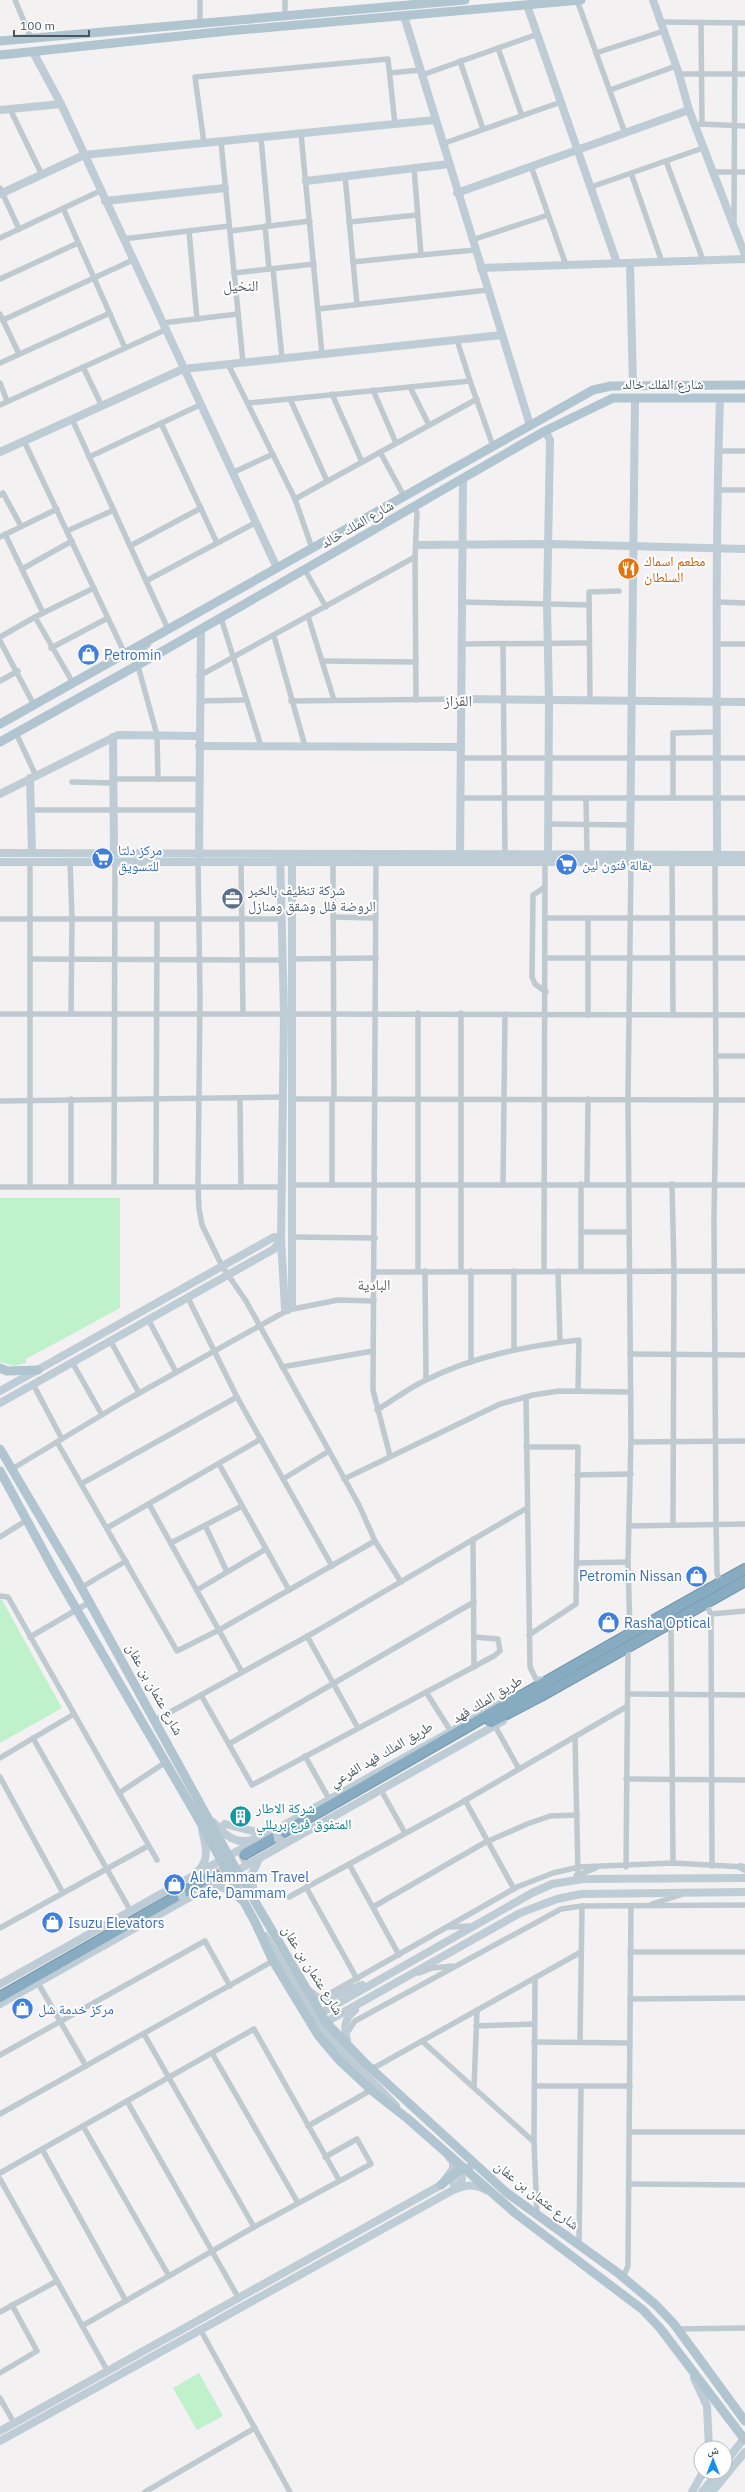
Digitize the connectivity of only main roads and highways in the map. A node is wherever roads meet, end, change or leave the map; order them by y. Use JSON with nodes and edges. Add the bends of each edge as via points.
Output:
{"nodes":[{"id":1,"x":460,"y":0,"type":"edge"},
{"id":2,"x":577,"y":0,"type":"edge"},
{"id":3,"x":581,"y":0,"type":"edge"},
{"id":4,"x":0,"y":41,"type":"edge"},
{"id":5,"x":0,"y":55,"type":"edge"},
{"id":6,"x":745,"y":385,"type":"edge"},
{"id":7,"x":745,"y":398,"type":"edge"},
{"id":8,"x":0,"y":724,"type":"edge"},
{"id":9,"x":0,"y":742,"type":"edge"},
{"id":10,"x":0,"y":1368,"type":"edge"},
{"id":11,"x":38,"y":1370,"type":"road end"},
{"id":12,"x":0,"y":1449,"type":"edge"},
{"id":13,"x":0,"y":1472,"type":"edge"},
{"id":14,"x":745,"y":1569,"type":"edge"},
{"id":15,"x":745,"y":1581,"type":"edge"},
{"id":16,"x":233,"y":1872,"type":"junction"},
{"id":17,"x":0,"y":1990,"type":"edge"},
{"id":18,"x":0,"y":1997,"type":"edge"},
{"id":19,"x":465,"y":2169,"type":"junction"},
{"id":20,"x":487,"y":2174,"type":"junction"},
{"id":21,"x":441,"y":2185,"type":"road end"},
{"id":22,"x":630,"y":2299,"type":"junction"},
{"id":23,"x":678,"y":2331,"type":"junction"},
{"id":24,"x":745,"y":2421,"type":"edge"},
{"id":25,"x":745,"y":2438,"type":"edge"}],
"edges":[{"from":1,"to":4,"type":"main road"},
{"from":2,"to":3,"type":"main road"},
{"from":2,"to":5,"type":"main road","via":[[228,31]]},
{"from":6,"to":8,"type":"main road","name":"شارع الملك خالد","via":[[611,386],[593,390]]},
{"from":7,"to":9,"type":"main road","name":"شارع الملك خالد","via":[[613,398],[599,403],[545,431],[138,666]]},
{"from":10,"to":11,"type":"main road","via":[[7,1372]]},
{"from":12,"to":16,"type":"main road","name":"شارع عثمان بن عفان","via":[[82,1587],[216,1826],[230,1856]]},
{"from":13,"to":16,"type":"main road","name":"شارع عثمان بن عفان","via":[[221,1860]]},
{"from":14,"to":15,"type":"highway","name":"طريق الملك فهد","via":[[546,1680],[491,1715],[246,1856],[541,1696]]},
{"from":16,"to":19,"type":"main road","name":"شارع عثمان بن عفان","via":[[272,1961],[318,2035],[339,2060],[371,2090]]},
{"from":16,"to":20,"type":"main road","name":"شارع عثمان بن عفان","via":[[255,1902],[321,2013],[322,2022]]},
{"from":17,"to":18,"type":"highway","via":[[213,1873]]},
{"from":19,"to":20,"type":"main road","via":[[480,2170]]},
{"from":19,"to":21,"type":"main road","via":[[456,2172]]},
{"from":19,"to":22,"type":"main road","name":"شارع عثمان بن عفان","via":[[515,2213]]},
{"from":20,"to":23,"type":"main road","name":"شارع عثمان بن عفان","via":[[507,2193],[623,2276],[656,2305]]},
{"from":22,"to":23,"type":"main road","via":[[647,2308],[670,2333]]},
{"from":22,"to":25,"type":"main road","name":"شارع عثمان بن عفان","via":[[660,2328]]},
{"from":23,"to":24,"type":"main road","name":"شارع عثمان بن عفان"}]}
